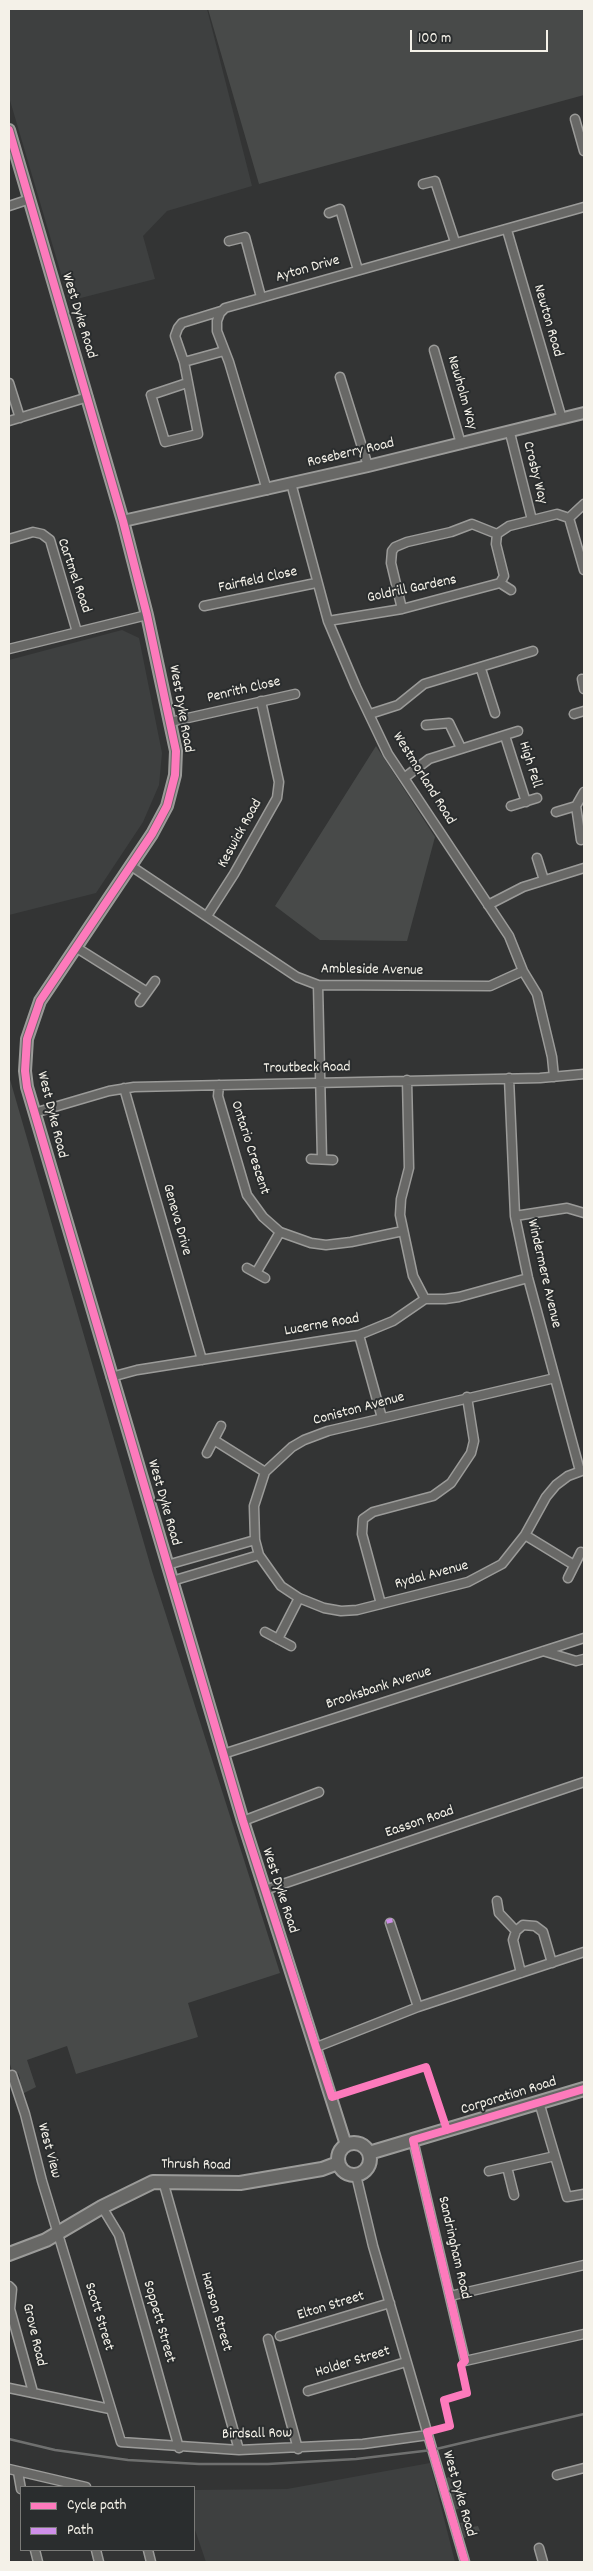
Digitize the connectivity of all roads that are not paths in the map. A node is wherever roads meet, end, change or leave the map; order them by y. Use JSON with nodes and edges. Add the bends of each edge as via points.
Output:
{"nodes":[{"id":1,"x":575,"y":118,"type":"dead end"},
{"id":2,"x":9,"y":130,"type":"edge"},
{"id":3,"x":584,"y":151,"type":"edge"},
{"id":4,"x":424,"y":184,"type":"dead end"},
{"id":5,"x":30,"y":199,"type":"junction"},
{"id":6,"x":9,"y":206,"type":"edge"},
{"id":7,"x":584,"y":207,"type":"edge"},
{"id":8,"x":329,"y":212,"type":"dead end"},
{"id":9,"x":506,"y":230,"type":"junction"},
{"id":10,"x":229,"y":241,"type":"dead end"},
{"id":11,"x":455,"y":242,"type":"junction"},
{"id":12,"x":358,"y":270,"type":"junction"},
{"id":13,"x":261,"y":297,"type":"junction"},
{"id":14,"x":221,"y":312,"type":"junction"},
{"id":15,"x":434,"y":350,"type":"dead end"},
{"id":16,"x":224,"y":351,"type":"junction"},
{"id":17,"x":184,"y":362,"type":"junction"},
{"id":18,"x":340,"y":377,"type":"dead end"},
{"id":19,"x":9,"y":383,"type":"edge"},
{"id":20,"x":187,"y":383,"type":"junction"},
{"id":21,"x":88,"y":397,"type":"junction"},
{"id":22,"x":584,"y":413,"type":"edge"},
{"id":23,"x":20,"y":418,"type":"junction"},
{"id":24,"x":562,"y":419,"type":"junction"},
{"id":25,"x":9,"y":420,"type":"edge"},
{"id":26,"x":510,"y":433,"type":"junction"},
{"id":27,"x":461,"y":444,"type":"junction"},
{"id":28,"x":368,"y":466,"type":"junction"},
{"id":29,"x":291,"y":483,"type":"junction"},
{"id":30,"x":267,"y":490,"type":"junction"},
{"id":31,"x":584,"y":504,"type":"edge"},
{"id":32,"x":569,"y":518,"type":"junction"},
{"id":33,"x":532,"y":520,"type":"junction"},
{"id":34,"x":123,"y":521,"type":"junction"},
{"id":35,"x":497,"y":534,"type":"junction"},
{"id":36,"x":9,"y":539,"type":"edge"},
{"id":37,"x":584,"y":570,"type":"edge"},
{"id":38,"x":316,"y":582,"type":"junction"},
{"id":39,"x":500,"y":583,"type":"junction"},
{"id":40,"x":511,"y":590,"type":"dead end"},
{"id":41,"x":204,"y":606,"type":"dead end"},
{"id":42,"x":402,"y":609,"type":"junction"},
{"id":43,"x":147,"y":615,"type":"junction"},
{"id":44,"x":328,"y":621,"type":"junction"},
{"id":45,"x":77,"y":632,"type":"junction"},
{"id":46,"x":9,"y":649,"type":"edge"},
{"id":47,"x":533,"y":652,"type":"dead end"},
{"id":48,"x":481,"y":669,"type":"junction"},
{"id":49,"x":582,"y":679,"type":"dead end"},
{"id":50,"x":584,"y":689,"type":"edge"},
{"id":51,"x":295,"y":694,"type":"dead end"},
{"id":52,"x":261,"y":701,"type":"junction"},
{"id":53,"x":584,"y":711,"type":"edge"},
{"id":54,"x":496,"y":713,"type":"dead end"},
{"id":55,"x":370,"y":714,"type":"junction"},
{"id":56,"x":574,"y":714,"type":"dead end"},
{"id":57,"x":170,"y":722,"type":"junction"},
{"id":58,"x":426,"y":725,"type":"dead end"},
{"id":59,"x":518,"y":731,"type":"dead end"},
{"id":60,"x":505,"y":736,"type":"junction"},
{"id":61,"x":461,"y":748,"type":"junction"},
{"id":62,"x":404,"y":778,"type":"junction"},
{"id":63,"x":584,"y":792,"type":"edge"},
{"id":64,"x":537,"y":798,"type":"dead end"},
{"id":65,"x":526,"y":802,"type":"junction"},
{"id":66,"x":511,"y":806,"type":"dead end"},
{"id":67,"x":576,"y":806,"type":"junction"},
{"id":68,"x":556,"y":812,"type":"dead end"},
{"id":69,"x":581,"y":840,"type":"dead end"},
{"id":70,"x":537,"y":858,"type":"dead end"},
{"id":71,"x":131,"y":866,"type":"junction"},
{"id":72,"x":584,"y":868,"type":"edge"},
{"id":73,"x":544,"y":880,"type":"junction"},
{"id":74,"x":488,"y":905,"type":"junction"},
{"id":75,"x":207,"y":916,"type":"junction"},
{"id":76,"x":77,"y":948,"type":"junction"},
{"id":77,"x":523,"y":971,"type":"junction"},
{"id":78,"x":155,"y":981,"type":"dead end"},
{"id":79,"x":318,"y":985,"type":"junction"},
{"id":80,"x":147,"y":992,"type":"junction"},
{"id":81,"x":140,"y":1002,"type":"dead end"},
{"id":82,"x":584,"y":1074,"type":"edge"},
{"id":83,"x":554,"y":1077,"type":"junction"},
{"id":84,"x":509,"y":1078,"type":"junction"},
{"id":85,"x":407,"y":1080,"type":"junction"},
{"id":86,"x":320,"y":1082,"type":"junction"},
{"id":87,"x":219,"y":1084,"type":"junction"},
{"id":88,"x":124,"y":1088,"type":"junction"},
{"id":89,"x":34,"y":1113,"type":"junction"},
{"id":90,"x":322,"y":1158,"type":"junction"},
{"id":91,"x":311,"y":1160,"type":"dead end"},
{"id":92,"x":333,"y":1160,"type":"dead end"},
{"id":93,"x":584,"y":1213,"type":"edge"},
{"id":94,"x":515,"y":1216,"type":"junction"},
{"id":95,"x":403,"y":1231,"type":"junction"},
{"id":96,"x":280,"y":1232,"type":"junction"},
{"id":97,"x":247,"y":1268,"type":"dead end"},
{"id":98,"x":256,"y":1273,"type":"junction"},
{"id":99,"x":265,"y":1278,"type":"dead end"},
{"id":100,"x":528,"y":1278,"type":"junction"},
{"id":101,"x":425,"y":1299,"type":"junction"},
{"id":102,"x":359,"y":1335,"type":"junction"},
{"id":103,"x":202,"y":1360,"type":"junction"},
{"id":104,"x":112,"y":1377,"type":"junction"},
{"id":105,"x":555,"y":1378,"type":"junction"},
{"id":106,"x":467,"y":1397,"type":"junction"},
{"id":107,"x":382,"y":1418,"type":"junction"},
{"id":108,"x":221,"y":1426,"type":"dead end"},
{"id":109,"x":214,"y":1440,"type":"junction"},
{"id":110,"x":206,"y":1453,"type":"dead end"},
{"id":111,"x":582,"y":1471,"type":"edge"},
{"id":112,"x":265,"y":1472,"type":"junction"},
{"id":113,"x":525,"y":1535,"type":"junction"},
{"id":114,"x":255,"y":1540,"type":"junction"},
{"id":115,"x":581,"y":1552,"type":"dead end"},
{"id":116,"x":259,"y":1555,"type":"junction"},
{"id":117,"x":167,"y":1565,"type":"junction"},
{"id":118,"x":574,"y":1565,"type":"junction"},
{"id":119,"x":568,"y":1578,"type":"dead end"},
{"id":120,"x":172,"y":1581,"type":"junction"},
{"id":121,"x":299,"y":1598,"type":"junction"},
{"id":122,"x":381,"y":1604,"type":"junction"},
{"id":123,"x":265,"y":1632,"type":"dead end"},
{"id":124,"x":584,"y":1638,"type":"edge"},
{"id":125,"x":278,"y":1639,"type":"junction"},
{"id":126,"x":291,"y":1646,"type":"dead end"},
{"id":127,"x":543,"y":1651,"type":"junction"},
{"id":128,"x":584,"y":1659,"type":"edge"},
{"id":129,"x":223,"y":1754,"type":"junction"},
{"id":130,"x":584,"y":1782,"type":"edge"},
{"id":131,"x":319,"y":1792,"type":"dead end"},
{"id":132,"x":243,"y":1821,"type":"junction"},
{"id":133,"x":265,"y":1890,"type":"junction"},
{"id":134,"x":497,"y":1900,"type":"dead end"},
{"id":135,"x":390,"y":1923,"type":"dead end"},
{"id":136,"x":516,"y":1931,"type":"junction"},
{"id":137,"x":584,"y":1952,"type":"edge"},
{"id":138,"x":552,"y":1963,"type":"junction"},
{"id":139,"x":521,"y":1973,"type":"junction"},
{"id":140,"x":418,"y":2007,"type":"junction"},
{"id":141,"x":314,"y":2048,"type":"junction"},
{"id":142,"x":10,"y":2076,"type":"edge"},
{"id":143,"x":584,"y":2089,"type":"edge"},
{"id":144,"x":540,"y":2102,"type":"junction"},
{"id":145,"x":413,"y":2140,"type":"junction"},
{"id":146,"x":346,"y":2145,"type":"junction"},
{"id":147,"x":369,"y":2153,"type":"junction"},
{"id":148,"x":554,"y":2156,"type":"junction"},
{"id":149,"x":338,"y":2164,"type":"junction"},
{"id":150,"x":507,"y":2167,"type":"junction"},
{"id":151,"x":489,"y":2172,"type":"dead end"},
{"id":152,"x":356,"y":2175,"type":"junction"},
{"id":153,"x":163,"y":2181,"type":"junction"},
{"id":154,"x":584,"y":2194,"type":"edge"},
{"id":155,"x":514,"y":2195,"type":"dead end"},
{"id":156,"x":102,"y":2207,"type":"junction"},
{"id":157,"x":59,"y":2233,"type":"junction"},
{"id":158,"x":9,"y":2254,"type":"edge"},
{"id":159,"x":584,"y":2265,"type":"edge"},
{"id":160,"x":9,"y":2286,"type":"edge"},
{"id":161,"x":450,"y":2296,"type":"junction"},
{"id":162,"x":390,"y":2303,"type":"junction"},
{"id":163,"x":584,"y":2334,"type":"edge"},
{"id":164,"x":280,"y":2336,"type":"dead end"},
{"id":165,"x":268,"y":2339,"type":"dead end"},
{"id":166,"x":406,"y":2362,"type":"junction"},
{"id":167,"x":9,"y":2388,"type":"edge"},
{"id":168,"x":308,"y":2391,"type":"dead end"},
{"id":169,"x":33,"y":2392,"type":"junction"},
{"id":170,"x":110,"y":2410,"type":"junction"},
{"id":171,"x":428,"y":2435,"type":"junction"},
{"id":172,"x":179,"y":2448,"type":"junction"},
{"id":173,"x":298,"y":2448,"type":"junction"},
{"id":174,"x":239,"y":2450,"type":"junction"},
{"id":175,"x":584,"y":2468,"type":"edge"},
{"id":176,"x":9,"y":2470,"type":"edge"},
{"id":177,"x":18,"y":2472,"type":"junction"},
{"id":178,"x":557,"y":2476,"type":"dead end"},
{"id":179,"x":20,"y":2486,"type":"edge"},
{"id":180,"x":79,"y":2486,"type":"edge"},
{"id":181,"x":539,"y":2548,"type":"dead end"},
{"id":182,"x":465,"y":2562,"type":"edge"},
{"id":183,"x":543,"y":2562,"type":"edge"}],
"edges":[{"from":1,"to":3,"type":"street"},
{"from":2,"to":5,"type":"street","name":"West Dyke Road"},
{"from":4,"to":11,"type":"street","via":[[434,181]]},
{"from":5,"to":6,"type":"street"},
{"from":5,"to":21,"type":"street","name":"West Dyke Road"},
{"from":7,"to":9,"type":"street","name":"Ayton Drive"},
{"from":8,"to":12,"type":"street","via":[[340,209]]},
{"from":9,"to":11,"type":"street","name":"Ayton Drive"},
{"from":9,"to":24,"type":"street","name":"Newton Road"},
{"from":10,"to":13,"type":"street","via":[[246,237]]},
{"from":11,"to":12,"type":"street","name":"Ayton Drive"},
{"from":12,"to":13,"type":"street","name":"Ayton Drive"},
{"from":13,"to":14,"type":"street","name":"Ayton Drive","via":[[232,305]]},
{"from":14,"to":16,"type":"street","via":[[217,331]]},
{"from":14,"to":17,"type":"street","name":"Ayton Drive","via":[[182,323],[178,328],[175,336]]},
{"from":15,"to":27,"type":"street","name":"Newholm Way"},
{"from":16,"to":17,"type":"street"},
{"from":16,"to":30,"type":"street"},
{"from":17,"to":20,"type":"street","name":"Ayton Drive"},
{"from":18,"to":28,"type":"street"},
{"from":19,"to":23,"type":"street"},
{"from":20,"to":20,"type":"street","name":"Ayton Drive","via":[[198,434],[164,442],[152,396]]},
{"from":21,"to":23,"type":"street"},
{"from":21,"to":34,"type":"street","name":"West Dyke Road"},
{"from":22,"to":24,"type":"street","name":"Roseberry Road"},
{"from":23,"to":25,"type":"street"},
{"from":24,"to":26,"type":"street","name":"Roseberry Road"},
{"from":26,"to":27,"type":"street","name":"Roseberry Road"},
{"from":26,"to":33,"type":"street","name":"Crosby Way"},
{"from":27,"to":28,"type":"street","name":"Roseberry Road"},
{"from":28,"to":29,"type":"street","name":"Roseberry Road"},
{"from":29,"to":30,"type":"street","name":"Roseberry Road"},
{"from":29,"to":38,"type":"street","name":"Westmorland Road"},
{"from":30,"to":34,"type":"street","name":"Roseberry Road"},
{"from":31,"to":32,"type":"street"},
{"from":32,"to":33,"type":"street","via":[[557,514]]},
{"from":32,"to":37,"type":"street"},
{"from":33,"to":35,"type":"street","via":[[502,529]]},
{"from":34,"to":43,"type":"street","name":"West Dyke Road"},
{"from":35,"to":39,"type":"street","via":[[496,544],[504,576]]},
{"from":35,"to":42,"type":"street","via":[[472,524],[395,547],[392,563]]},
{"from":36,"to":45,"type":"street","name":"Cartmel Road","via":[[33,532],[50,540]]},
{"from":38,"to":41,"type":"street","name":"Fairfield Close"},
{"from":38,"to":44,"type":"street","name":"Westmorland Road"},
{"from":39,"to":40,"type":"street"},
{"from":39,"to":42,"type":"street","name":"Goldrill Gardens"},
{"from":42,"to":44,"type":"street","name":"Goldrill Gardens"},
{"from":43,"to":45,"type":"street","name":"Cartmel Road"},
{"from":43,"to":57,"type":"street","name":"West Dyke Road"},
{"from":44,"to":55,"type":"street","name":"Westmorland Road"},
{"from":45,"to":46,"type":"street","name":"Cartmel Road"},
{"from":47,"to":48,"type":"street"},
{"from":48,"to":54,"type":"street"},
{"from":48,"to":55,"type":"street","via":[[424,684],[398,705]]},
{"from":49,"to":50,"type":"street"},
{"from":51,"to":52,"type":"street","name":"Penrith Close"},
{"from":52,"to":57,"type":"street","name":"Penrith Close"},
{"from":52,"to":75,"type":"street","name":"Keswick Road","via":[[279,782],[277,798]]},
{"from":53,"to":56,"type":"street"},
{"from":55,"to":62,"type":"street","name":"Westmorland Road","via":[[388,754]]},
{"from":57,"to":71,"type":"street","name":"West Dyke Road","via":[[176,750],[175,775],[167,806]]},
{"from":58,"to":61,"type":"street","via":[[450,723]]},
{"from":59,"to":60,"type":"street"},
{"from":60,"to":61,"type":"street"},
{"from":60,"to":65,"type":"street","name":"High Fell"},
{"from":61,"to":62,"type":"street","via":[[429,758]]},
{"from":62,"to":74,"type":"street","name":"Westmorland Road"},
{"from":63,"to":67,"type":"street"},
{"from":64,"to":65,"type":"street","name":"High Fell"},
{"from":65,"to":66,"type":"street","name":"High Fell"},
{"from":67,"to":68,"type":"street"},
{"from":67,"to":69,"type":"street"},
{"from":70,"to":73,"type":"street"},
{"from":71,"to":75,"type":"street","name":"Ambleside Avenue"},
{"from":71,"to":76,"type":"street","name":"West Dyke Road"},
{"from":72,"to":73,"type":"street"},
{"from":73,"to":74,"type":"street","via":[[522,887]]},
{"from":74,"to":77,"type":"street","name":"Westmorland Road","via":[[509,936]]},
{"from":75,"to":79,"type":"street","name":"Ambleside Avenue","via":[[297,976]]},
{"from":76,"to":80,"type":"street"},
{"from":76,"to":89,"type":"street","name":"West Dyke Road","via":[[40,1001],[27,1039],[25,1071]]},
{"from":77,"to":79,"type":"street","name":"Ambleside Avenue","via":[[490,986]]},
{"from":77,"to":83,"type":"street","name":"Westmorland Road","via":[[537,994]]},
{"from":78,"to":80,"type":"street"},
{"from":79,"to":86,"type":"street"},
{"from":80,"to":81,"type":"street"},
{"from":82,"to":83,"type":"street","name":"Troutbeck Road"},
{"from":83,"to":84,"type":"street","name":"Troutbeck Road"},
{"from":84,"to":85,"type":"street","name":"Troutbeck Road"},
{"from":84,"to":94,"type":"street","name":"Windermere Avenue"},
{"from":85,"to":86,"type":"street","name":"Troutbeck Road"},
{"from":85,"to":95,"type":"street","via":[[410,1149],[401,1199]]},
{"from":86,"to":87,"type":"street","name":"Troutbeck Road"},
{"from":86,"to":90,"type":"street"},
{"from":87,"to":88,"type":"street","name":"Troutbeck Road"},
{"from":87,"to":96,"type":"street","name":"Ontario Crescent","via":[[218,1096],[247,1195],[263,1217]]},
{"from":88,"to":89,"type":"street","name":"Troutbeck Road"},
{"from":88,"to":103,"type":"street","name":"Geneva Drive"},
{"from":89,"to":104,"type":"street","name":"West Dyke Road"},
{"from":90,"to":91,"type":"street"},
{"from":90,"to":92,"type":"street"},
{"from":93,"to":94,"type":"street","via":[[567,1208]]},
{"from":94,"to":100,"type":"street","name":"Windermere Avenue"},
{"from":95,"to":96,"type":"street","name":"Ontario Crescent","via":[[326,1244],[312,1243]]},
{"from":95,"to":101,"type":"street","via":[[413,1276]]},
{"from":96,"to":98,"type":"street"},
{"from":97,"to":98,"type":"street"},
{"from":98,"to":99,"type":"street"},
{"from":100,"to":101,"type":"street","via":[[445,1300]]},
{"from":100,"to":105,"type":"street","name":"Windermere Avenue"},
{"from":101,"to":102,"type":"street","name":"Lucerne Road","via":[[393,1321]]},
{"from":102,"to":103,"type":"street","name":"Lucerne Road"},
{"from":102,"to":107,"type":"street"},
{"from":103,"to":104,"type":"street","name":"Lucerne Road"},
{"from":104,"to":117,"type":"street","name":"West Dyke Road"},
{"from":105,"to":106,"type":"street","name":"Coniston Avenue"},
{"from":105,"to":111,"type":"street","name":"Windermere Avenue"},
{"from":106,"to":107,"type":"street","name":"Coniston Avenue"},
{"from":106,"to":122,"type":"street","via":[[474,1441],[471,1453],[451,1483],[433,1496],[373,1512],[363,1519],[362,1534]]},
{"from":107,"to":112,"type":"street","name":"Coniston Avenue","via":[[304,1440]]},
{"from":108,"to":109,"type":"street"},
{"from":109,"to":110,"type":"street"},
{"from":109,"to":112,"type":"street"},
{"from":111,"to":113,"type":"street","name":"Rydal Avenue","via":[[556,1485]]},
{"from":112,"to":114,"type":"street","name":"Coniston Avenue","via":[[254,1506]]},
{"from":113,"to":118,"type":"street"},
{"from":113,"to":122,"type":"street","name":"Rydal Avenue","via":[[502,1564],[486,1574],[468,1582]]},
{"from":114,"to":116,"type":"street","name":"Coniston Avenue"},
{"from":114,"to":117,"type":"street"},
{"from":115,"to":118,"type":"street"},
{"from":116,"to":120,"type":"street"},
{"from":116,"to":121,"type":"street","name":"Rydal Avenue","via":[[281,1586]]},
{"from":117,"to":120,"type":"street","name":"West Dyke Road"},
{"from":118,"to":119,"type":"street"},
{"from":120,"to":129,"type":"street","name":"West Dyke Road"},
{"from":121,"to":122,"type":"street","name":"Rydal Avenue","via":[[341,1611]]},
{"from":121,"to":125,"type":"street"},
{"from":123,"to":125,"type":"street"},
{"from":124,"to":127,"type":"street","name":"Brooksbank Avenue"},
{"from":125,"to":126,"type":"street"},
{"from":127,"to":128,"type":"street","via":[[576,1661]]},
{"from":127,"to":129,"type":"street","name":"Brooksbank Avenue"},
{"from":129,"to":132,"type":"street","name":"West Dyke Road"},
{"from":130,"to":133,"type":"street","name":"Easson Road"},
{"from":131,"to":132,"type":"street"},
{"from":132,"to":133,"type":"street","name":"West Dyke Road"},
{"from":133,"to":141,"type":"street","name":"West Dyke Road"},
{"from":134,"to":136,"type":"street","via":[[499,1913]]},
{"from":135,"to":140,"type":"street"},
{"from":136,"to":138,"type":"street","via":[[523,1925],[535,1926],[543,1932]]},
{"from":136,"to":139,"type":"street","via":[[513,1940]]},
{"from":137,"to":138,"type":"street"},
{"from":138,"to":139,"type":"street"},
{"from":139,"to":140,"type":"street"},
{"from":140,"to":141,"type":"street"},
{"from":141,"to":146,"type":"street","name":"West Dyke Road"},
{"from":142,"to":157,"type":"street","name":"West View"},
{"from":143,"to":144,"type":"main road","name":"Corporation Road"},
{"from":144,"to":145,"type":"main road","name":"Corporation Road"},
{"from":144,"to":148,"type":"street"},
{"from":145,"to":147,"type":"main road","name":"Corporation Road"},
{"from":145,"to":161,"type":"street","name":"Sandringham Road"},
{"from":146,"to":147,"type":"main road","via":[[357,2143]]},
{"from":146,"to":149,"type":"main road","via":[[339,2153]]},
{"from":147,"to":152,"type":"main road","via":[[368,2167]]},
{"from":148,"to":150,"type":"street"},
{"from":148,"to":154,"type":"street","via":[[567,2197]]},
{"from":149,"to":152,"type":"main road","via":[[343,2172]]},
{"from":149,"to":153,"type":"main road","name":"Thrush Road","via":[[240,2183]]},
{"from":150,"to":151,"type":"street"},
{"from":150,"to":155,"type":"street"},
{"from":152,"to":162,"type":"street","name":"West Dyke Road"},
{"from":153,"to":156,"type":"main road","name":"Thrush Road","via":[[143,2185]]},
{"from":153,"to":174,"type":"street","name":"Hanson Street"},
{"from":156,"to":157,"type":"main road","name":"Thrush Road"},
{"from":156,"to":172,"type":"street","name":"Soppett Street","via":[[119,2235]]},
{"from":157,"to":158,"type":"main road","name":"Thrush Road"},
{"from":157,"to":170,"type":"street","name":"Scott Street"},
{"from":159,"to":161,"type":"street"},
{"from":160,"to":169,"type":"street","name":"Grove Road","via":[[12,2289],[10,2309]]},
{"from":161,"to":163,"type":"street","name":"Sandringham Road","via":[[465,2361]]},
{"from":162,"to":164,"type":"street","name":"Elton Street"},
{"from":162,"to":166,"type":"street","name":"West Dyke Road"},
{"from":165,"to":173,"type":"street"},
{"from":166,"to":168,"type":"street","name":"Holder Street"},
{"from":166,"to":171,"type":"street","name":"West Dyke Road"},
{"from":167,"to":169,"type":"street"},
{"from":169,"to":170,"type":"street"},
{"from":170,"to":172,"type":"street","name":"Birdsall Row","via":[[121,2442]]},
{"from":171,"to":173,"type":"street","name":"Birdsall Row","via":[[398,2441]]},
{"from":171,"to":182,"type":"street","name":"West Dyke Road"},
{"from":172,"to":174,"type":"street","name":"Birdsall Row"},
{"from":173,"to":174,"type":"street","name":"Birdsall Row"},
{"from":175,"to":178,"type":"street"},
{"from":176,"to":177,"type":"street"},
{"from":177,"to":179,"type":"street"},
{"from":177,"to":180,"type":"street"},
{"from":181,"to":183,"type":"street"}]}
